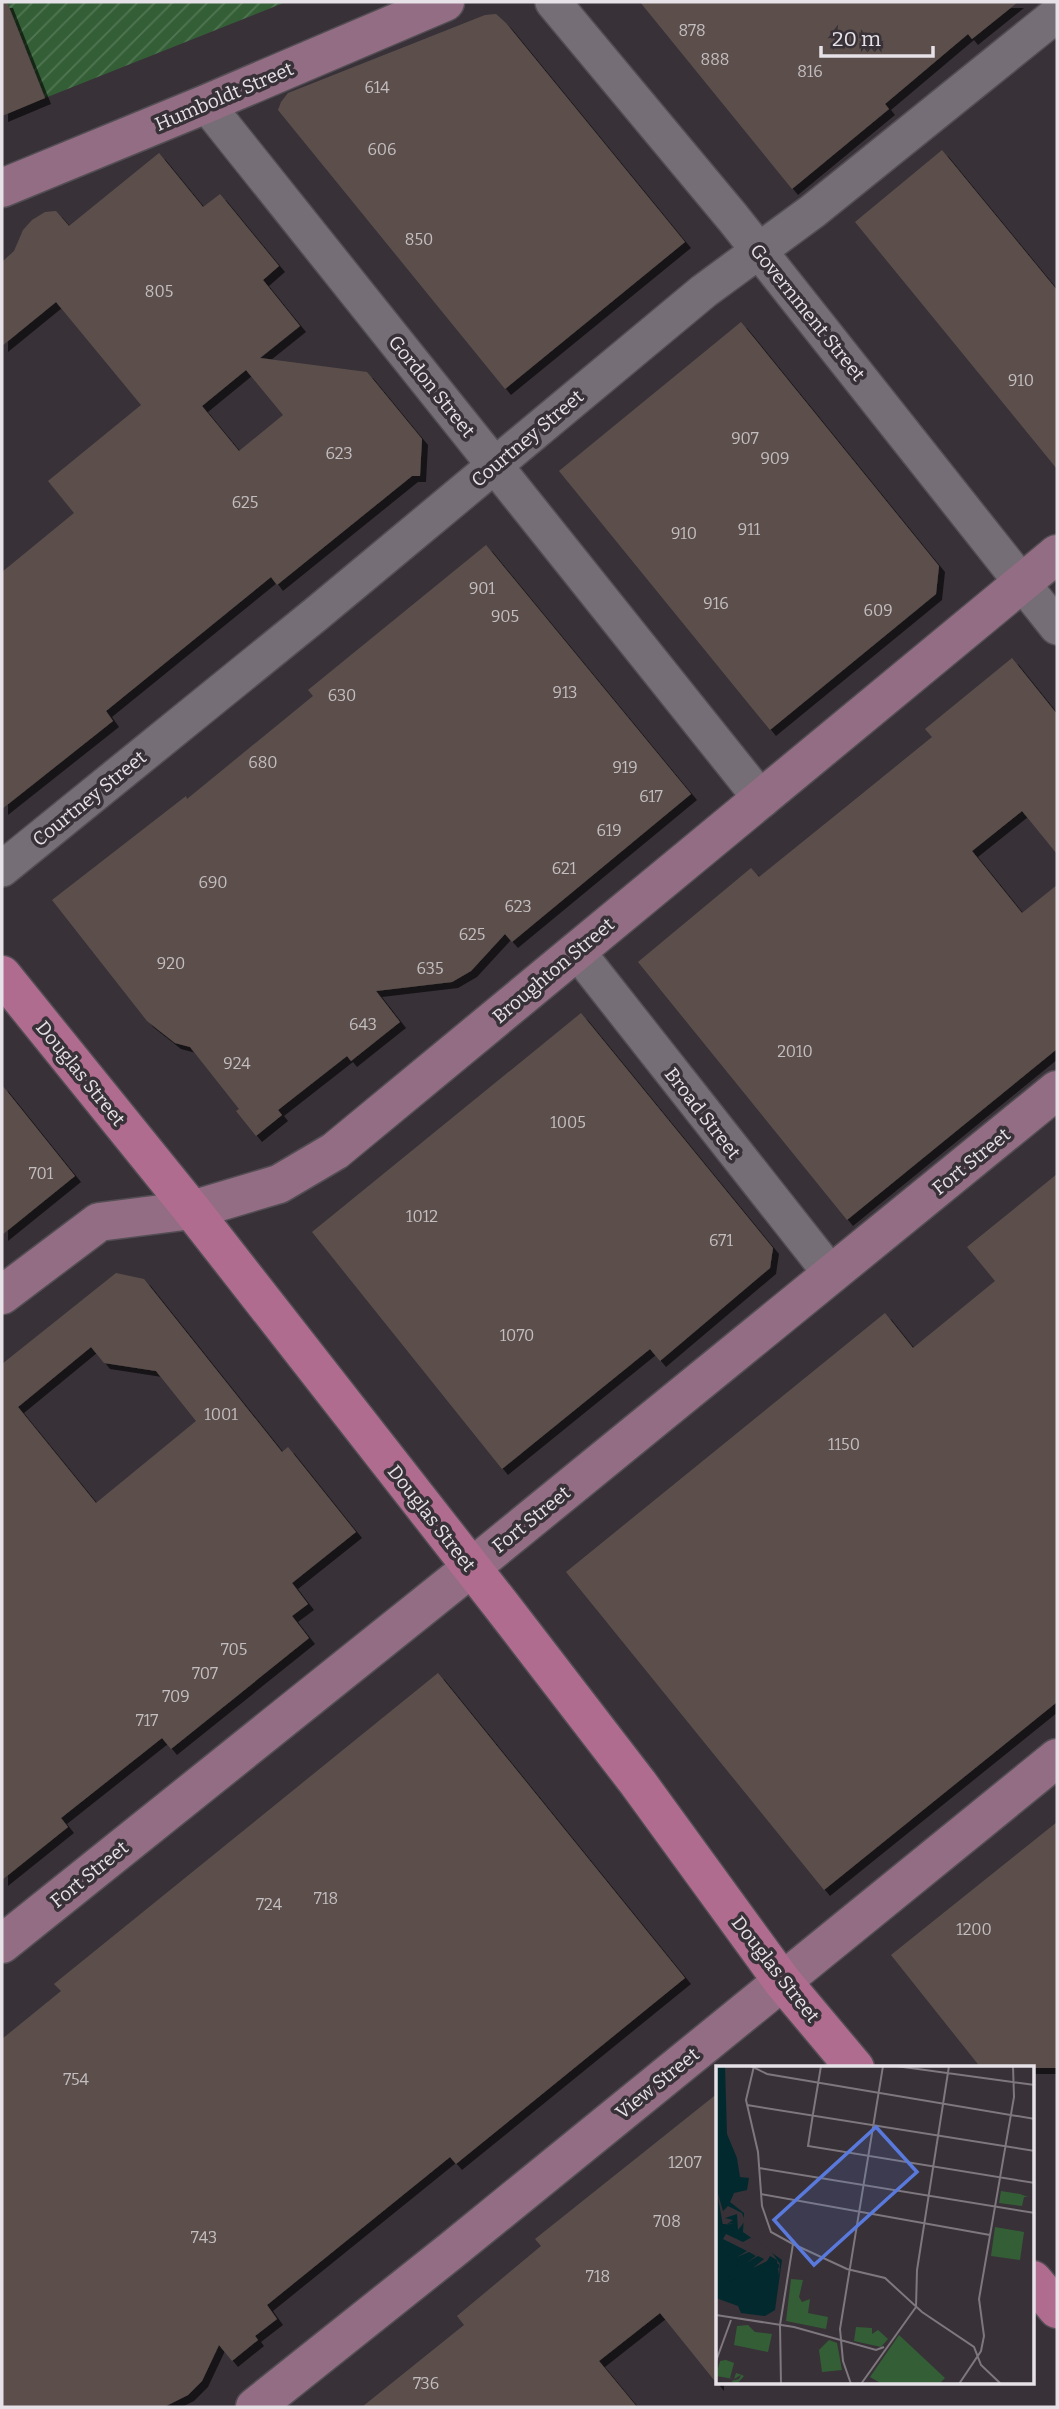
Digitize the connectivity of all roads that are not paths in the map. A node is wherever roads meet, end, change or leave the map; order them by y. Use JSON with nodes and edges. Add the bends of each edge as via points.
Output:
{"nodes":[{"id":1,"x":446,"y":2,"type":"edge"},
{"id":2,"x":553,"y":2,"type":"edge"},
{"id":3,"x":1057,"y":14,"type":"edge"},
{"id":4,"x":206,"y":104,"type":"junction"},
{"id":5,"x":2,"y":187,"type":"edge"},
{"id":6,"x":758,"y":250,"type":"junction"},
{"id":7,"x":495,"y":466,"type":"junction"},
{"id":8,"x":1057,"y":554,"type":"edge"},
{"id":9,"x":1023,"y":583,"type":"junction"},
{"id":10,"x":1057,"y":627,"type":"edge"},
{"id":11,"x":762,"y":800,"type":"junction"},
{"id":12,"x":2,"y":869,"type":"edge"},
{"id":13,"x":576,"y":950,"type":"junction"},
{"id":14,"x":2,"y":975,"type":"edge"},
{"id":15,"x":1057,"y":1090,"type":"edge"},
{"id":16,"x":192,"y":1210,"type":"junction"},
{"id":17,"x":832,"y":1275,"type":"junction"},
{"id":18,"x":2,"y":1295,"type":"edge"},
{"id":19,"x":471,"y":1568,"type":"junction"},
{"id":20,"x":1057,"y":1758,"type":"edge"},
{"id":21,"x":2,"y":1944,"type":"edge"},
{"id":22,"x":782,"y":1981,"type":"junction"},
{"id":23,"x":853,"y":2066,"type":"edge"},
{"id":24,"x":1034,"y":2281,"type":"edge"},
{"id":25,"x":1057,"y":2309,"type":"edge"},
{"id":26,"x":255,"y":2407,"type":"edge"}],
"edges":[{"from":1,"to":4,"type":"street","name":"Humboldt Street"},
{"from":2,"to":6,"type":"street","name":"Government Street"},
{"from":3,"to":6,"type":"street","name":"Courtney Street"},
{"from":4,"to":5,"type":"street","name":"Humboldt Street"},
{"from":4,"to":7,"type":"street","name":"Gordon Street"},
{"from":6,"to":7,"type":"street","name":"Courtney Street"},
{"from":6,"to":9,"type":"street","name":"Government Street"},
{"from":7,"to":11,"type":"street","name":"Gordon Street"},
{"from":7,"to":12,"type":"street","name":"Courtney Street"},
{"from":8,"to":9,"type":"street","name":"Broughton Street"},
{"from":9,"to":10,"type":"street","name":"Government Street"},
{"from":9,"to":11,"type":"street","name":"Broughton Street"},
{"from":11,"to":13,"type":"street","name":"Broughton Street"},
{"from":13,"to":16,"type":"street","name":"Broughton Street","via":[[335,1151],[279,1184]]},
{"from":13,"to":17,"type":"street","name":"Broad Street"},
{"from":14,"to":16,"type":"main road","name":"Douglas Street"},
{"from":15,"to":17,"type":"street","name":"Fort Street"},
{"from":16,"to":18,"type":"street","name":"Broughton Street","via":[[99,1223]]},
{"from":16,"to":19,"type":"main road","name":"Douglas Street"},
{"from":17,"to":19,"type":"street","name":"Fort Street"},
{"from":19,"to":21,"type":"street","name":"Fort Street"},
{"from":19,"to":22,"type":"main road","name":"Douglas Street","via":[[630,1773]]},
{"from":20,"to":22,"type":"street","name":"View Street"},
{"from":22,"to":23,"type":"main road","name":"Douglas Street"},
{"from":22,"to":26,"type":"street","name":"View Street"},
{"from":24,"to":25,"type":"main road"}]}
